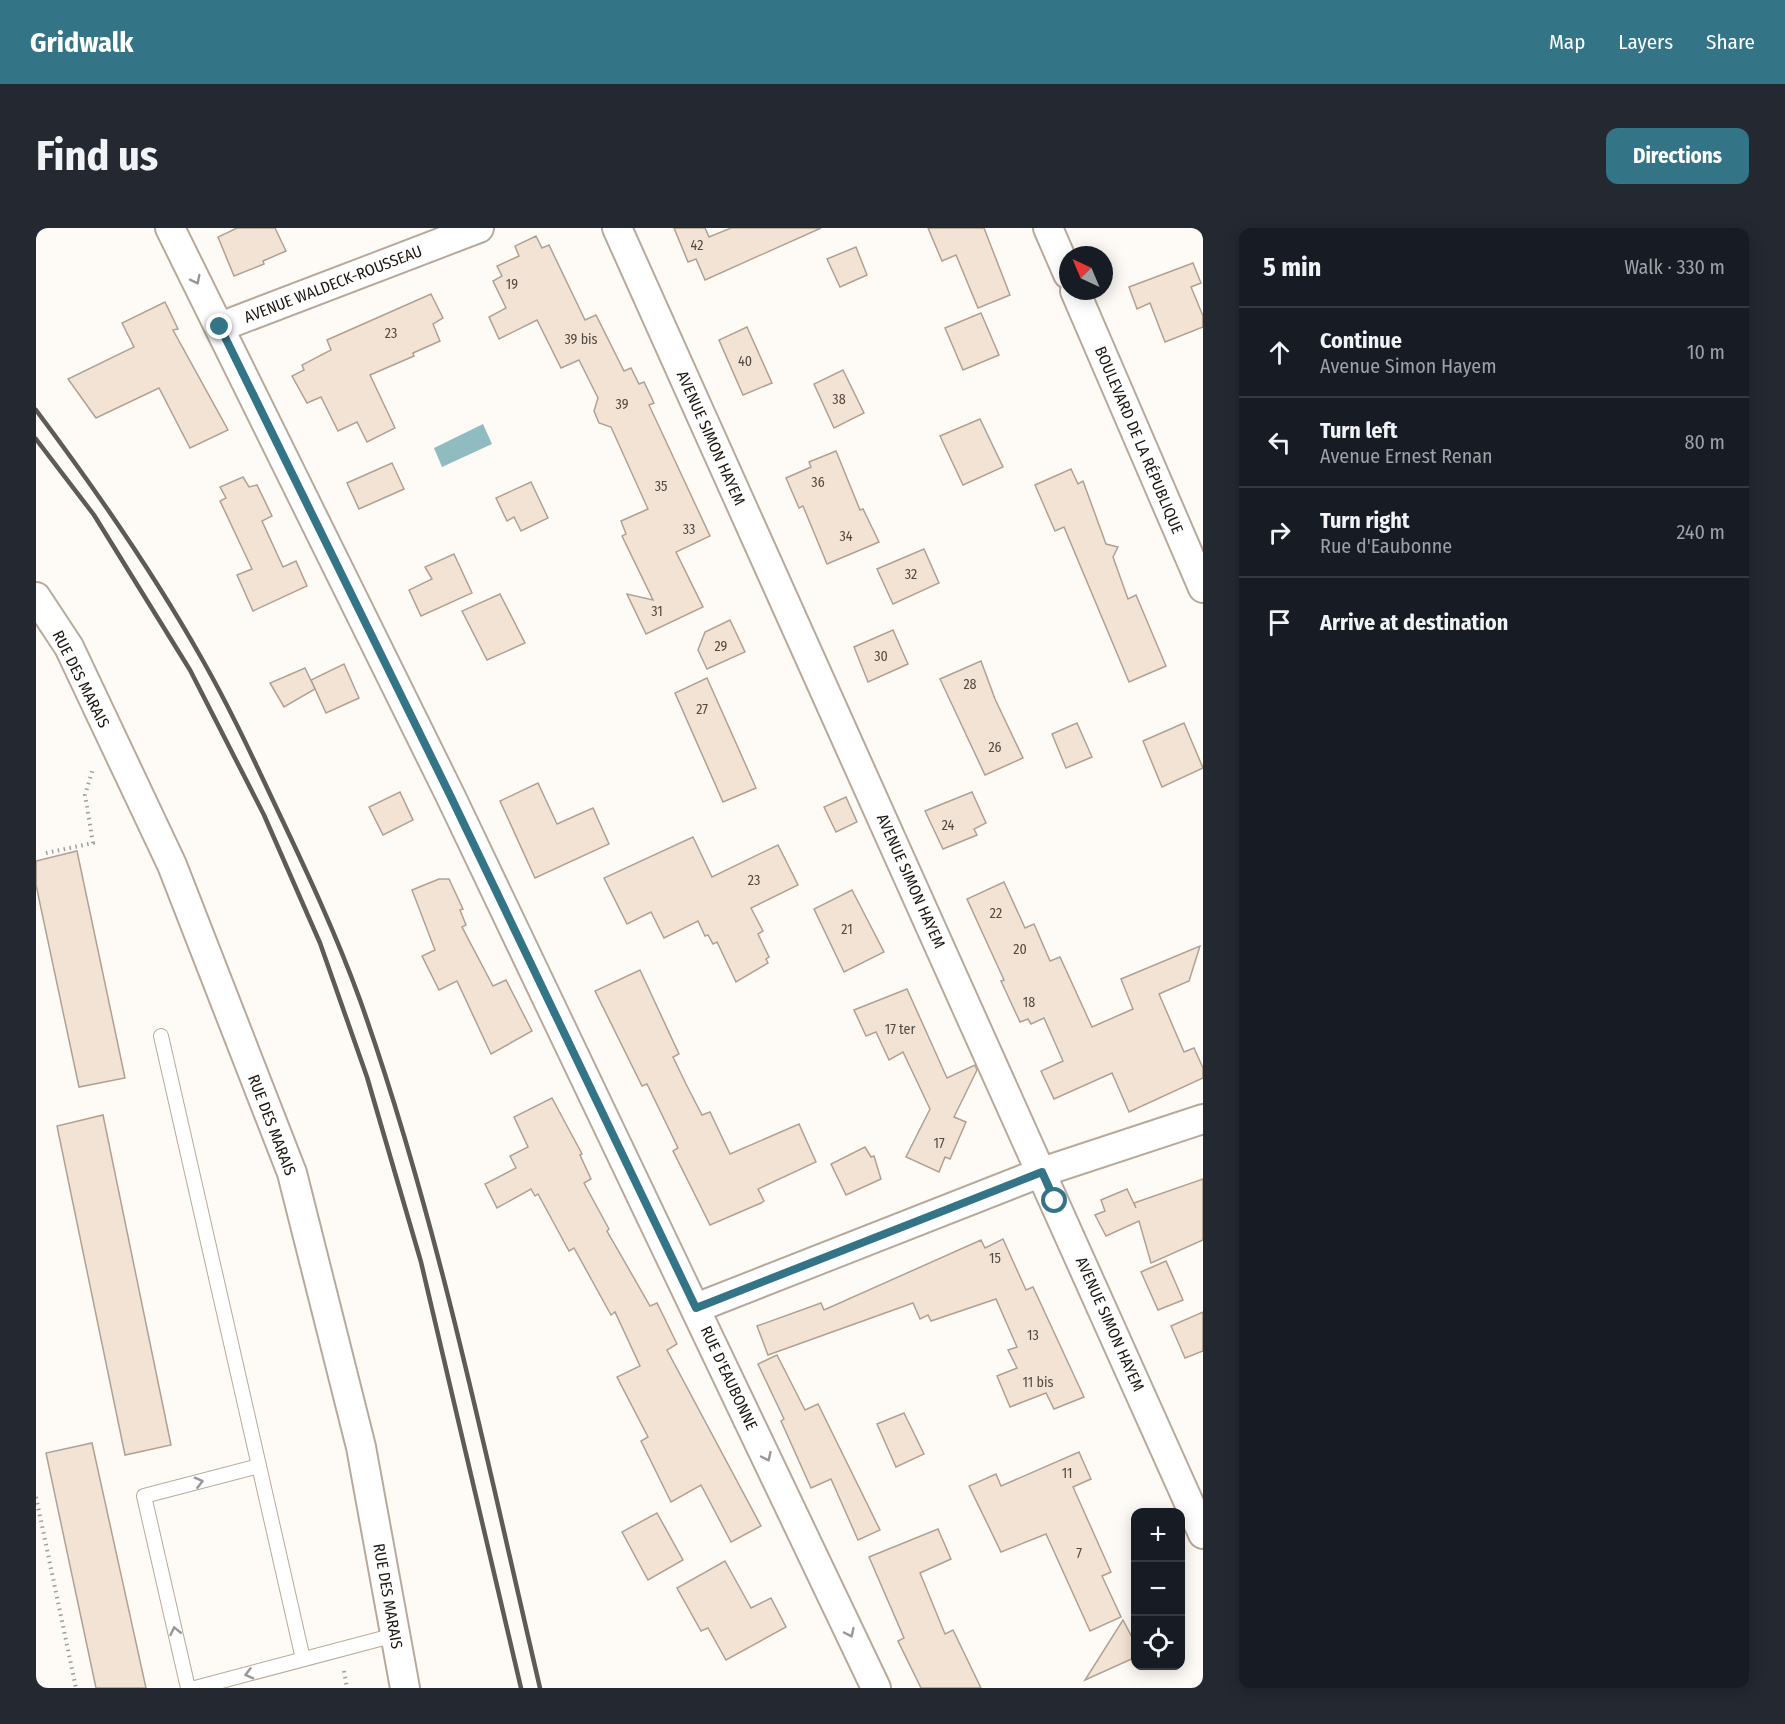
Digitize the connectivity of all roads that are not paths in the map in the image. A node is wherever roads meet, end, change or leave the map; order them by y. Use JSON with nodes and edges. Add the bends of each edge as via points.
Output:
{"nodes":[{"id":1,"x":170,"y":228,"type":"edge"},
{"id":2,"x":479,"y":228,"type":"edge"},
{"id":3,"x":617,"y":228,"type":"edge"},
{"id":4,"x":1048,"y":228,"type":"edge"},
{"id":5,"x":1059,"y":253,"type":"edge"},
{"id":6,"x":1080,"y":300,"type":"edge"},
{"id":7,"x":220,"y":327,"type":"junction"},
{"id":8,"x":1203,"y":588,"type":"edge"},
{"id":9,"x":36,"y":597,"type":"edge"},
{"id":10,"x":161,"y":1036,"type":"dead end"},
{"id":11,"x":1203,"y":1119,"type":"edge"},
{"id":12,"x":1042,"y":1172,"type":"junction"},
{"id":13,"x":696,"y":1308,"type":"junction"},
{"id":14,"x":259,"y":1466,"type":"junction"},
{"id":15,"x":1203,"y":1534,"type":"edge"},
{"id":16,"x":395,"y":1635,"type":"junction"},
{"id":17,"x":303,"y":1659,"type":"junction"},
{"id":18,"x":188,"y":1688,"type":"edge"},
{"id":19,"x":195,"y":1688,"type":"edge"},
{"id":20,"x":405,"y":1688,"type":"edge"},
{"id":21,"x":876,"y":1688,"type":"edge"}],
"edges":[{"from":1,"to":7,"type":"street","name":"RUE D'EAUBONNE","one_way":true},
{"from":2,"to":7,"type":"street","name":"AVENUE WALDECK-ROUSSEAU"},
{"from":3,"to":12,"type":"street","name":"AVENUE SIMON HAYEM"},
{"from":4,"to":5,"type":"street"},
{"from":6,"to":8,"type":"street","name":"BOULEVARD DE LA RÉPUBLIQUE"},
{"from":7,"to":13,"type":"street","name":"RUE D'EAUBONNE"},
{"from":9,"to":16,"type":"street","name":"RUE DES MARAIS","via":[[69,647],[172,865],[292,1173],[361,1447]]},
{"from":10,"to":14,"type":"lane"},
{"from":11,"to":12,"type":"street"},
{"from":12,"to":13,"type":"street"},
{"from":12,"to":15,"type":"street","name":"AVENUE SIMON HAYEM"},
{"from":13,"to":21,"type":"street","name":"RUE D'EAUBONNE","one_way":true},
{"from":14,"to":17,"type":"lane"},
{"from":18,"to":14,"type":"lane","one_way":true,"via":[[144,1496]]},
{"from":16,"to":17,"type":"lane"},
{"from":16,"to":20,"type":"street","name":"RUE DES MARAIS"},
{"from":17,"to":19,"type":"lane","one_way":true}]}
